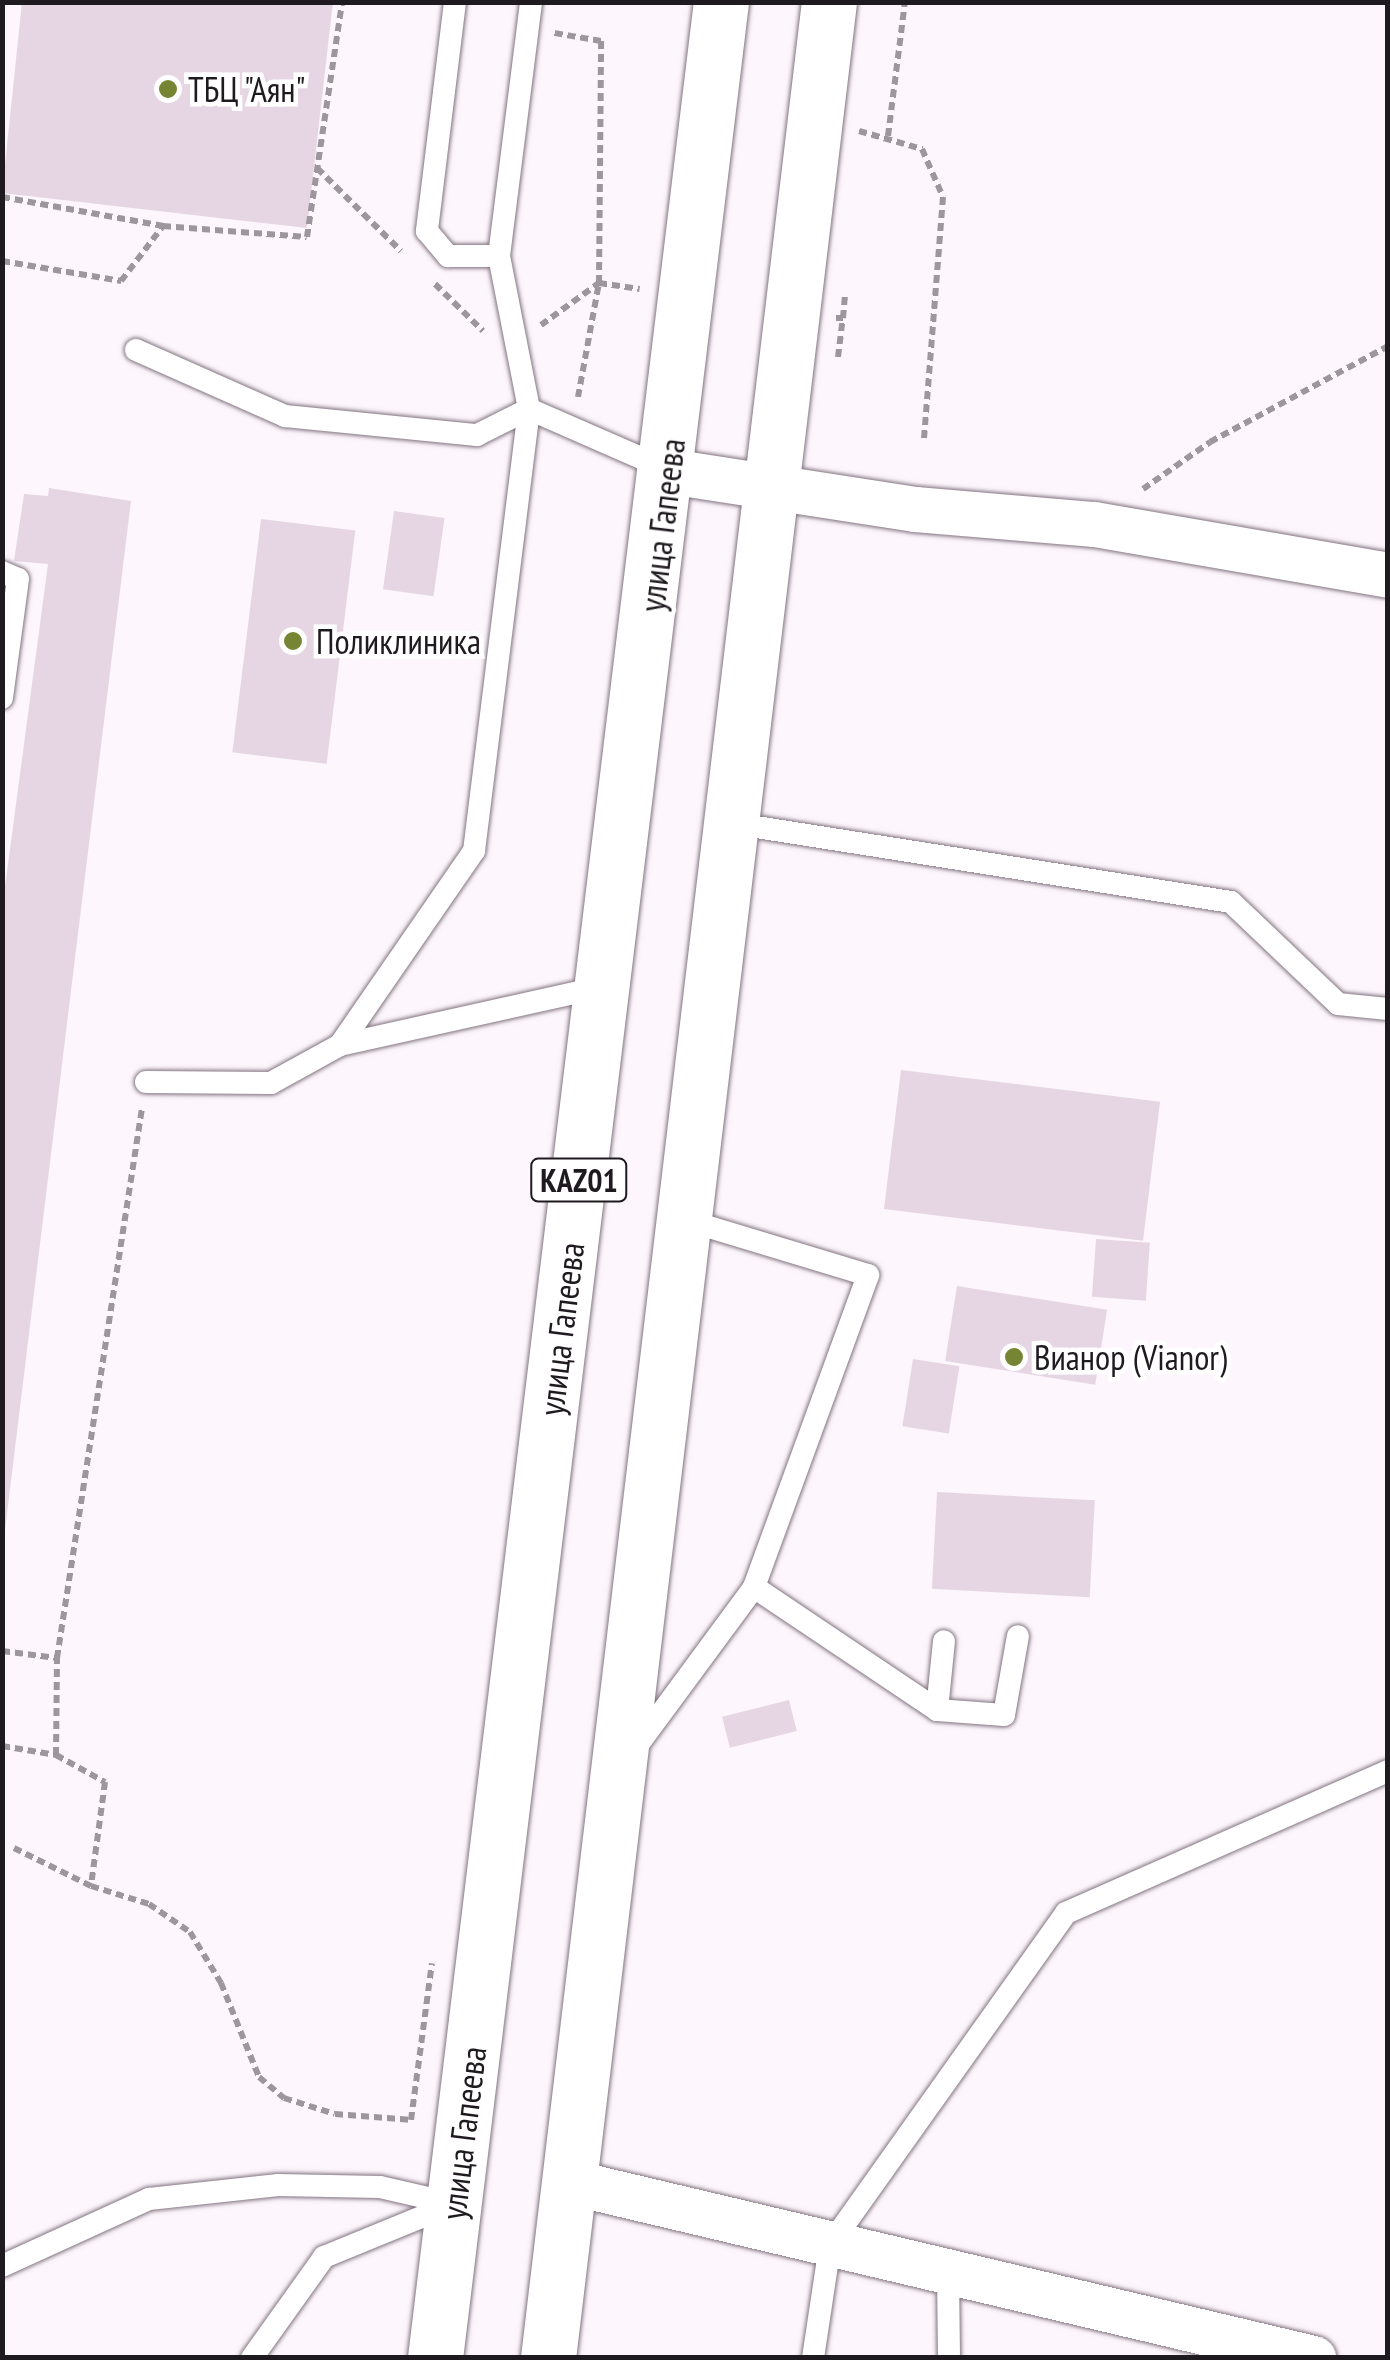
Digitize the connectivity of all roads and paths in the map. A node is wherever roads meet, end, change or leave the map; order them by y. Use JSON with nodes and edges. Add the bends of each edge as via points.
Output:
{"nodes":[{"id":1,"x":342,"y":2,"type":"edge"},
{"id":2,"x":455,"y":2,"type":"edge"},
{"id":3,"x":532,"y":2,"type":"edge"},
{"id":4,"x":722,"y":2,"type":"edge"},
{"id":5,"x":829,"y":2,"type":"edge"},
{"id":6,"x":905,"y":2,"type":"edge"},
{"id":7,"x":528,"y":28,"type":"junction"},
{"id":8,"x":888,"y":136,"type":"junction"},
{"id":9,"x":857,"y":149,"type":"dead end"},
{"id":10,"x":2,"y":197,"type":"edge"},
{"id":11,"x":162,"y":226,"type":"junction"},
{"id":12,"x":499,"y":256,"type":"junction"},
{"id":13,"x":2,"y":261,"type":"edge"},
{"id":14,"x":516,"y":342,"type":"junction"},
{"id":15,"x":1388,"y":346,"type":"edge"},
{"id":16,"x":136,"y":350,"type":"dead end"},
{"id":17,"x":529,"y":408,"type":"junction"},
{"id":18,"x":924,"y":440,"type":"dead end"},
{"id":19,"x":669,"y":471,"type":"junction"},
{"id":20,"x":776,"y":485,"type":"junction"},
{"id":21,"x":1094,"y":524,"type":"junction"},
{"id":22,"x":2,"y":572,"type":"edge"},
{"id":23,"x":1388,"y":575,"type":"edge"},
{"id":24,"x":2,"y":698,"type":"edge"},
{"id":25,"x":728,"y":823,"type":"junction"},
{"id":26,"x":603,"y":986,"type":"junction"},
{"id":27,"x":1388,"y":1009,"type":"edge"},
{"id":28,"x":340,"y":1044,"type":"junction"},
{"id":29,"x":146,"y":1082,"type":"joint"},
{"id":30,"x":680,"y":1218,"type":"junction"},
{"id":31,"x":754,"y":1587,"type":"junction"},
{"id":32,"x":1018,"y":1636,"type":"dead end"},
{"id":33,"x":944,"y":1641,"type":"dead end"},
{"id":34,"x":2,"y":1651,"type":"edge"},
{"id":35,"x":57,"y":1658,"type":"junction"},
{"id":36,"x":937,"y":1710,"type":"junction"},
{"id":37,"x":2,"y":1746,"type":"edge"},
{"id":38,"x":56,"y":1755,"type":"junction"},
{"id":39,"x":1388,"y":1771,"type":"edge"},
{"id":40,"x":617,"y":1772,"type":"junction"},
{"id":41,"x":14,"y":1848,"type":"dead end"},
{"id":42,"x":91,"y":1886,"type":"junction"},
{"id":43,"x":429,"y":2121,"type":"dead end"},
{"id":44,"x":571,"y":2182,"type":"junction"},
{"id":45,"x":454,"y":2204,"type":"junction"},
{"id":46,"x":830,"y":2245,"type":"junction"},
{"id":47,"x":2,"y":2266,"type":"edge"},
{"id":48,"x":948,"y":2274,"type":"junction"},
{"id":49,"x":252,"y":2358,"type":"edge"},
{"id":50,"x":435,"y":2358,"type":"edge"},
{"id":51,"x":548,"y":2358,"type":"edge"},
{"id":52,"x":813,"y":2358,"type":"edge"},
{"id":53,"x":948,"y":2358,"type":"edge"},
{"id":54,"x":1313,"y":2358,"type":"edge"}],
"edges":[{"from":1,"to":11,"type":"path","via":[[307,237]]},
{"from":2,"to":12,"type":"lane","via":[[427,231],[448,256]]},
{"from":3,"to":7,"type":"lane"},
{"from":4,"to":19,"type":"highway","name":"улица Гапеева","number":"KАZ01"},
{"from":5,"to":20,"type":"highway","number":"KАZ01"},
{"from":6,"to":8,"type":"path"},
{"from":7,"to":12,"type":"lane"},
{"from":7,"to":14,"type":"path","via":[[601,41],[600,283]]},
{"from":8,"to":9,"type":"path","via":[[859,130]]},
{"from":8,"to":18,"type":"path","via":[[922,148],[944,197]]},
{"from":10,"to":11,"type":"path"},
{"from":11,"to":13,"type":"path","via":[[122,281]]},
{"from":12,"to":14,"type":"lane"},
{"from":14,"to":17,"type":"lane"},
{"from":15,"to":21,"type":"path","via":[[1210,442]]},
{"from":16,"to":17,"type":"lane","via":[[285,416],[477,435]]},
{"from":17,"to":19,"type":"lane"},
{"from":17,"to":28,"type":"lane","via":[[474,851]]},
{"from":19,"to":20,"type":"street"},
{"from":19,"to":26,"type":"highway","name":"улица Гапеева","number":"KАZ01"},
{"from":20,"to":21,"type":"street","via":[[915,509]]},
{"from":20,"to":25,"type":"highway","number":"KАZ01"},
{"from":21,"to":23,"type":"street"},
{"from":22,"to":24,"type":"lane","via":[[18,579]]},
{"from":25,"to":27,"type":"lane","via":[[1231,902],[1338,1004]]},
{"from":25,"to":30,"type":"highway","number":"KАZ01"},
{"from":26,"to":28,"type":"lane"},
{"from":26,"to":45,"type":"highway","name":"улица Гапеева","number":"KАZ01"},
{"from":28,"to":29,"type":"lane","via":[[272,1083]]},
{"from":29,"to":35,"type":"path"},
{"from":30,"to":31,"type":"lane","via":[[868,1275]]},
{"from":30,"to":40,"type":"highway","number":"KАZ01"},
{"from":31,"to":36,"type":"lane"},
{"from":31,"to":40,"type":"lane"},
{"from":32,"to":36,"type":"lane","via":[[1004,1714]]},
{"from":33,"to":36,"type":"lane"},
{"from":34,"to":35,"type":"path"},
{"from":35,"to":38,"type":"path"},
{"from":37,"to":38,"type":"path"},
{"from":38,"to":42,"type":"path","via":[[106,1782]]},
{"from":39,"to":46,"type":"lane","via":[[1066,1914]]},
{"from":40,"to":44,"type":"highway","number":"KАZ01"},
{"from":41,"to":42,"type":"path"},
{"from":42,"to":43,"type":"path","via":[[149,1904],[190,1932],[221,1983],[259,2077],[284,2098],[335,2114]]},
{"from":44,"to":46,"type":"street"},
{"from":44,"to":51,"type":"highway","number":"KАZ01"},
{"from":45,"to":47,"type":"lane","via":[[380,2186],[278,2185],[149,2199]]},
{"from":45,"to":49,"type":"lane","via":[[324,2257]]},
{"from":45,"to":50,"type":"highway","name":"улица Гапеева","number":"KАZ01"},
{"from":46,"to":48,"type":"street"},
{"from":46,"to":52,"type":"lane"},
{"from":48,"to":53,"type":"lane"},
{"from":48,"to":54,"type":"street"}]}
